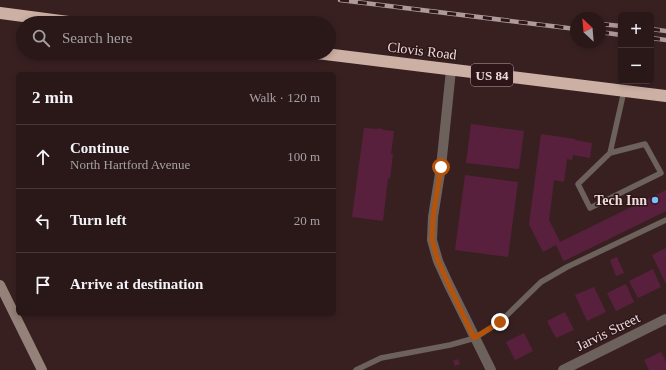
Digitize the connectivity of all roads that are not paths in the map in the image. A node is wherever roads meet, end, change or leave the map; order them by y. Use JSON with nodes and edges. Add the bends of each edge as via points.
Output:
{"nodes":[{"id":1,"x":0,"y":13,"type":"edge"},
{"id":2,"x":23,"y":16,"type":"edge"},
{"id":3,"x":336,"y":55,"type":"edge"},
{"id":4,"x":451,"y":70,"type":"junction"},
{"id":5,"x":624,"y":91,"type":"junction"},
{"id":6,"x":666,"y":96,"type":"edge"},
{"id":7,"x":610,"y":153,"type":"junction"},
{"id":8,"x":666,"y":220,"type":"edge"},
{"id":9,"x":0,"y":285,"type":"edge"},
{"id":10,"x":666,"y":319,"type":"edge"},
{"id":11,"x":474,"y":338,"type":"junction"},
{"id":12,"x":42,"y":370,"type":"edge"},
{"id":13,"x":356,"y":370,"type":"edge"},
{"id":14,"x":491,"y":370,"type":"edge"},
{"id":15,"x":563,"y":370,"type":"edge"}],
"edges":[{"from":1,"to":2,"type":"highway"},
{"from":3,"to":4,"type":"highway","name":"Clovis Road","number":"US 84"},
{"from":4,"to":5,"type":"highway","name":"Clovis Road","number":"US 84"},
{"from":4,"to":11,"type":"street","via":[[432,240],[438,261]]},
{"from":5,"to":6,"type":"highway","name":"Clovis Road","number":"US 84"},
{"from":5,"to":7,"type":"lane"},
{"from":7,"to":7,"type":"lane","via":[[578,184],[590,208],[661,173],[645,144]]},
{"from":8,"to":11,"type":"lane","via":[[541,282],[500,322]]},
{"from":9,"to":12,"type":"main road"},
{"from":10,"to":15,"type":"street","name":"Jarvis Street"},
{"from":11,"to":13,"type":"lane","via":[[381,358]]},
{"from":11,"to":14,"type":"street"}]}
